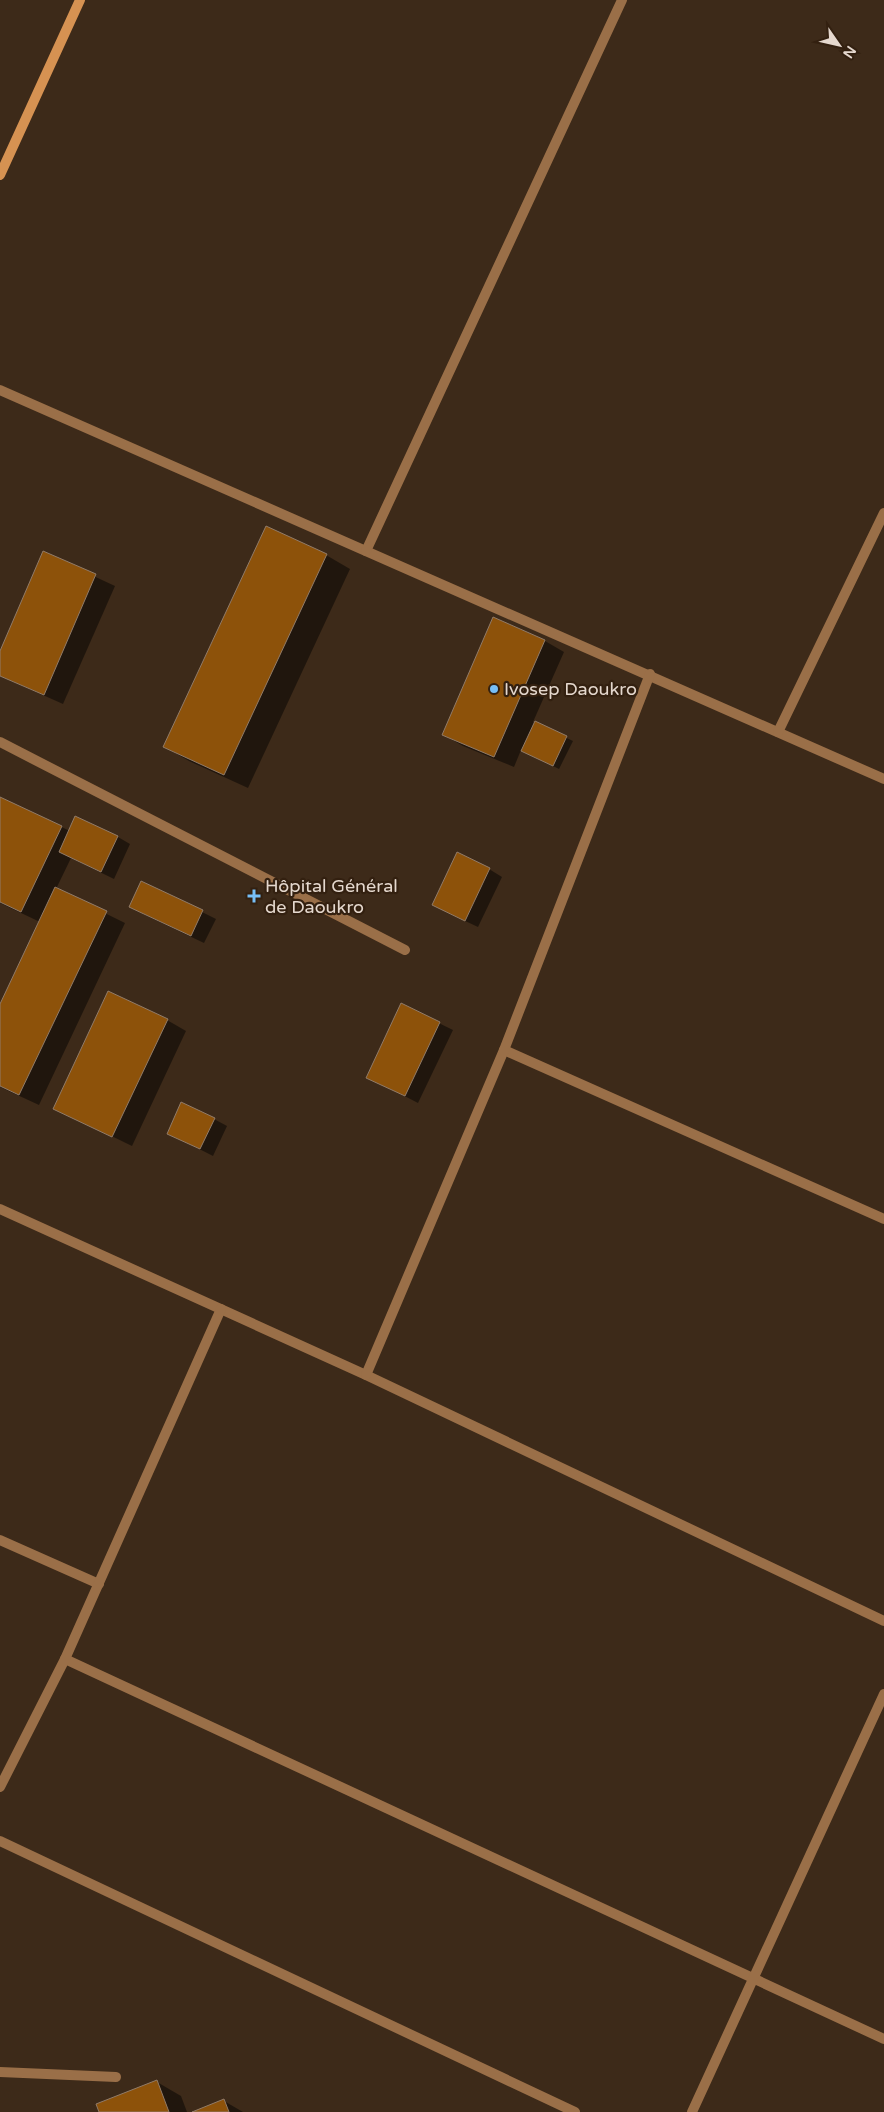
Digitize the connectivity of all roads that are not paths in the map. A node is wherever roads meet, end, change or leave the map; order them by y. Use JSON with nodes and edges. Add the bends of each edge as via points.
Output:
{"nodes":[{"id":1,"x":80,"y":0,"type":"edge"},
{"id":2,"x":622,"y":0,"type":"edge"},
{"id":3,"x":0,"y":174,"type":"edge"},
{"id":4,"x":0,"y":390,"type":"edge"},
{"id":5,"x":884,"y":513,"type":"edge"},
{"id":6,"x":366,"y":551,"type":"junction"},
{"id":7,"x":650,"y":674,"type":"junction"},
{"id":8,"x":778,"y":732,"type":"junction"},
{"id":9,"x":0,"y":742,"type":"edge"},
{"id":10,"x":884,"y":779,"type":"edge"},
{"id":11,"x":405,"y":950,"type":"dead end"},
{"id":12,"x":504,"y":1050,"type":"junction"},
{"id":13,"x":0,"y":1209,"type":"edge"},
{"id":14,"x":884,"y":1219,"type":"edge"},
{"id":15,"x":221,"y":1309,"type":"junction"},
{"id":16,"x":366,"y":1375,"type":"junction"},
{"id":17,"x":0,"y":1540,"type":"edge"},
{"id":18,"x":99,"y":1584,"type":"junction"},
{"id":19,"x":884,"y":1621,"type":"edge"},
{"id":20,"x":65,"y":1659,"type":"junction"},
{"id":21,"x":884,"y":1694,"type":"edge"},
{"id":22,"x":0,"y":1787,"type":"edge"},
{"id":23,"x":0,"y":1841,"type":"edge"},
{"id":24,"x":754,"y":1977,"type":"junction"},
{"id":25,"x":884,"y":2039,"type":"edge"},
{"id":26,"x":0,"y":2072,"type":"edge"},
{"id":27,"x":116,"y":2077,"type":"dead end"},
{"id":28,"x":575,"y":2112,"type":"edge"},
{"id":29,"x":692,"y":2112,"type":"edge"}],
"edges":[{"from":1,"to":3,"type":"main road"},
{"from":2,"to":6,"type":"street"},
{"from":4,"to":6,"type":"street"},
{"from":5,"to":8,"type":"street"},
{"from":6,"to":7,"type":"street"},
{"from":7,"to":8,"type":"street"},
{"from":7,"to":12,"type":"street"},
{"from":8,"to":10,"type":"street"},
{"from":9,"to":11,"type":"street"},
{"from":12,"to":14,"type":"street"},
{"from":12,"to":16,"type":"street"},
{"from":13,"to":15,"type":"street"},
{"from":15,"to":16,"type":"street"},
{"from":15,"to":18,"type":"street"},
{"from":16,"to":19,"type":"street"},
{"from":17,"to":18,"type":"street"},
{"from":18,"to":20,"type":"street"},
{"from":20,"to":22,"type":"street"},
{"from":20,"to":24,"type":"street"},
{"from":21,"to":24,"type":"street"},
{"from":23,"to":28,"type":"street"},
{"from":24,"to":25,"type":"street"},
{"from":24,"to":29,"type":"street"},
{"from":26,"to":27,"type":"street"}]}
